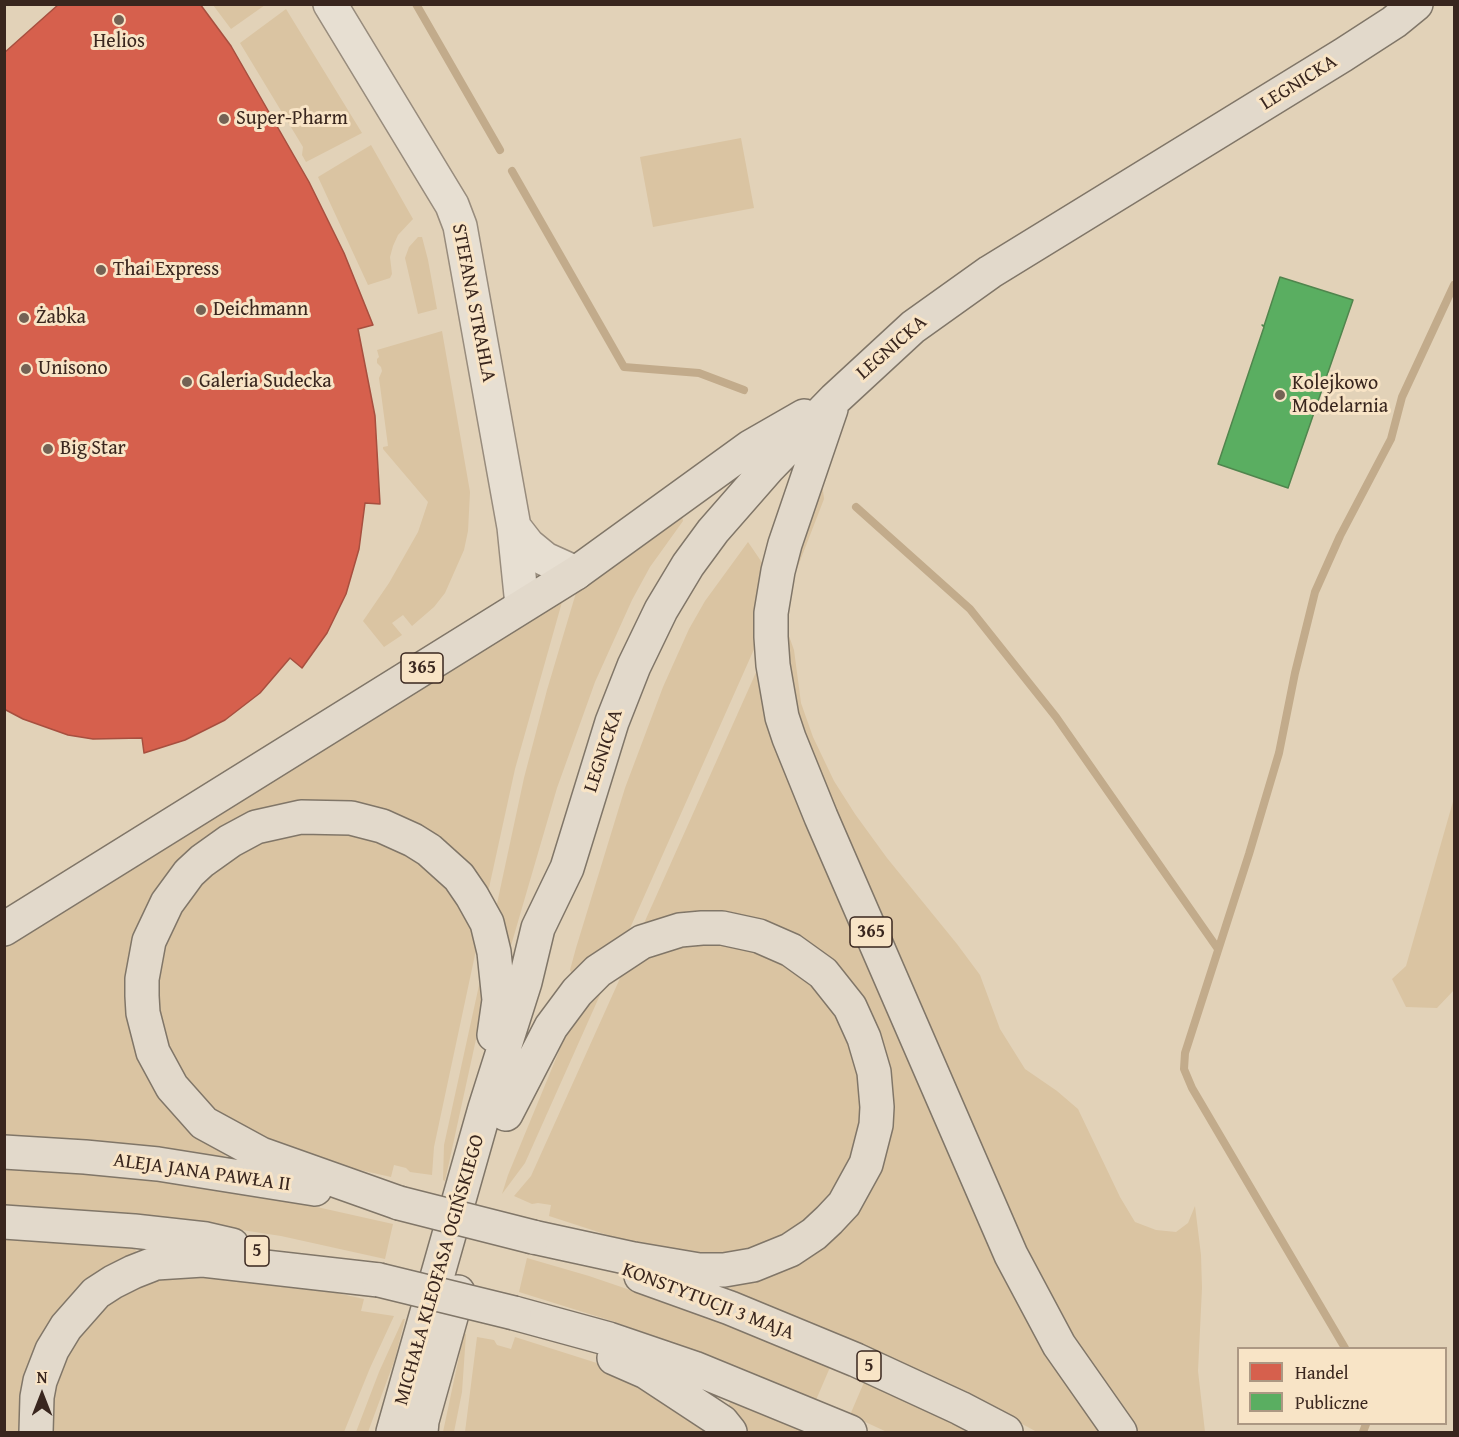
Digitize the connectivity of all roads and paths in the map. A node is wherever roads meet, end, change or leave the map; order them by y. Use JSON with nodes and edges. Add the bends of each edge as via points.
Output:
{"nodes":[{"id":1,"x":330,"y":4,"type":"edge"},
{"id":2,"x":1416,"y":4,"type":"edge"},
{"id":3,"x":835,"y":399,"type":"junction"},
{"id":4,"x":514,"y":527,"type":"junction"},
{"id":5,"x":576,"y":573,"type":"junction"},
{"id":6,"x":522,"y":605,"type":"junction"},
{"id":7,"x":4,"y":929,"type":"edge"},
{"id":8,"x":496,"y":1111,"type":"junction"},
{"id":9,"x":4,"y":1152,"type":"edge"},
{"id":10,"x":399,"y":1203,"type":"junction"},
{"id":11,"x":4,"y":1222,"type":"edge"},
{"id":12,"x":533,"y":1237,"type":"junction"},
{"id":13,"x":379,"y":1280,"type":"junction"},
{"id":14,"x":514,"y":1313,"type":"junction"},
{"id":15,"x":408,"y":1430,"type":"edge"},
{"id":16,"x":36,"y":1432,"type":"edge"},
{"id":17,"x":730,"y":1432,"type":"edge"},
{"id":18,"x":850,"y":1432,"type":"edge"},
{"id":19,"x":1006,"y":1432,"type":"edge"},
{"id":20,"x":1120,"y":1432,"type":"edge"}],
"edges":[{"from":1,"to":4,"type":"street","name":"STEFANA STRAHLA","via":[[452,205],[460,226]]},
{"from":2,"to":3,"type":"main road","name":"LEGNICKA","number":"365","via":[[1343,55],[958,294],[913,327]]},
{"from":3,"to":5,"type":"main road","number":"365","via":[[750,447]]},
{"from":3,"to":8,"type":"main road","name":"LEGNICKA","number":"365","via":[[713,531],[661,610],[634,666],[612,722],[567,868],[538,928]]},
{"from":3,"to":20,"type":"main road","number":"365","via":[[785,544],[771,613],[782,717],[804,777],[1011,1255],[1059,1345]]},
{"from":4,"to":5,"type":"street","via":[[545,558]]},
{"from":4,"to":6,"type":"street","name":"STEFANA STRAHLA"},
{"from":5,"to":6,"type":"main road","number":"365"},
{"from":6,"to":7,"type":"main road","number":"365"},
{"from":8,"to":10,"type":"main road","via":[[499,1000],[487,923],[459,878],[429,850],[382,826],[351,818],[301,817],[266,825],[230,841],[189,873],[156,922],[148,941],[142,979],[148,1034],[172,1087],[204,1123],[243,1145]]},
{"from":8,"to":12,"type":"main road","via":[[577,992],[598,971],[642,942],[680,930],[739,931],[776,942],[807,960],[823,973],[850,1007],[874,1072],[876,1125],[866,1164],[844,1204],[814,1234],[790,1250],[753,1265],[699,1270]]},
{"from":8,"to":15,"type":"main road","name":"MICHAŁA KLEOFASA OGIŃSKIEGO","number":"365"},
{"from":9,"to":10,"type":"main road","name":"ALEJA JANA PAWŁA II","number":"5","via":[[158,1164]]},
{"from":10,"to":12,"type":"main road","name":"KONSTYTUCJI 3 MAJA","number":"5","bridge":true},
{"from":11,"to":13,"type":"main road","number":"5","via":[[206,1239]]},
{"from":12,"to":19,"type":"main road","name":"KONSTYTUCJI 3 MAJA","number":"5","via":[[730,1308],[846,1356]]},
{"from":13,"to":14,"type":"main road","number":"5","bridge":true},
{"from":13,"to":16,"type":"main road","via":[[203,1260],[156,1263],[133,1272],[96,1293],[52,1350],[40,1381]]},
{"from":14,"to":17,"type":"main road","via":[[646,1372],[722,1422]]},
{"from":14,"to":18,"type":"main road","number":"5","via":[[674,1360]]}]}
